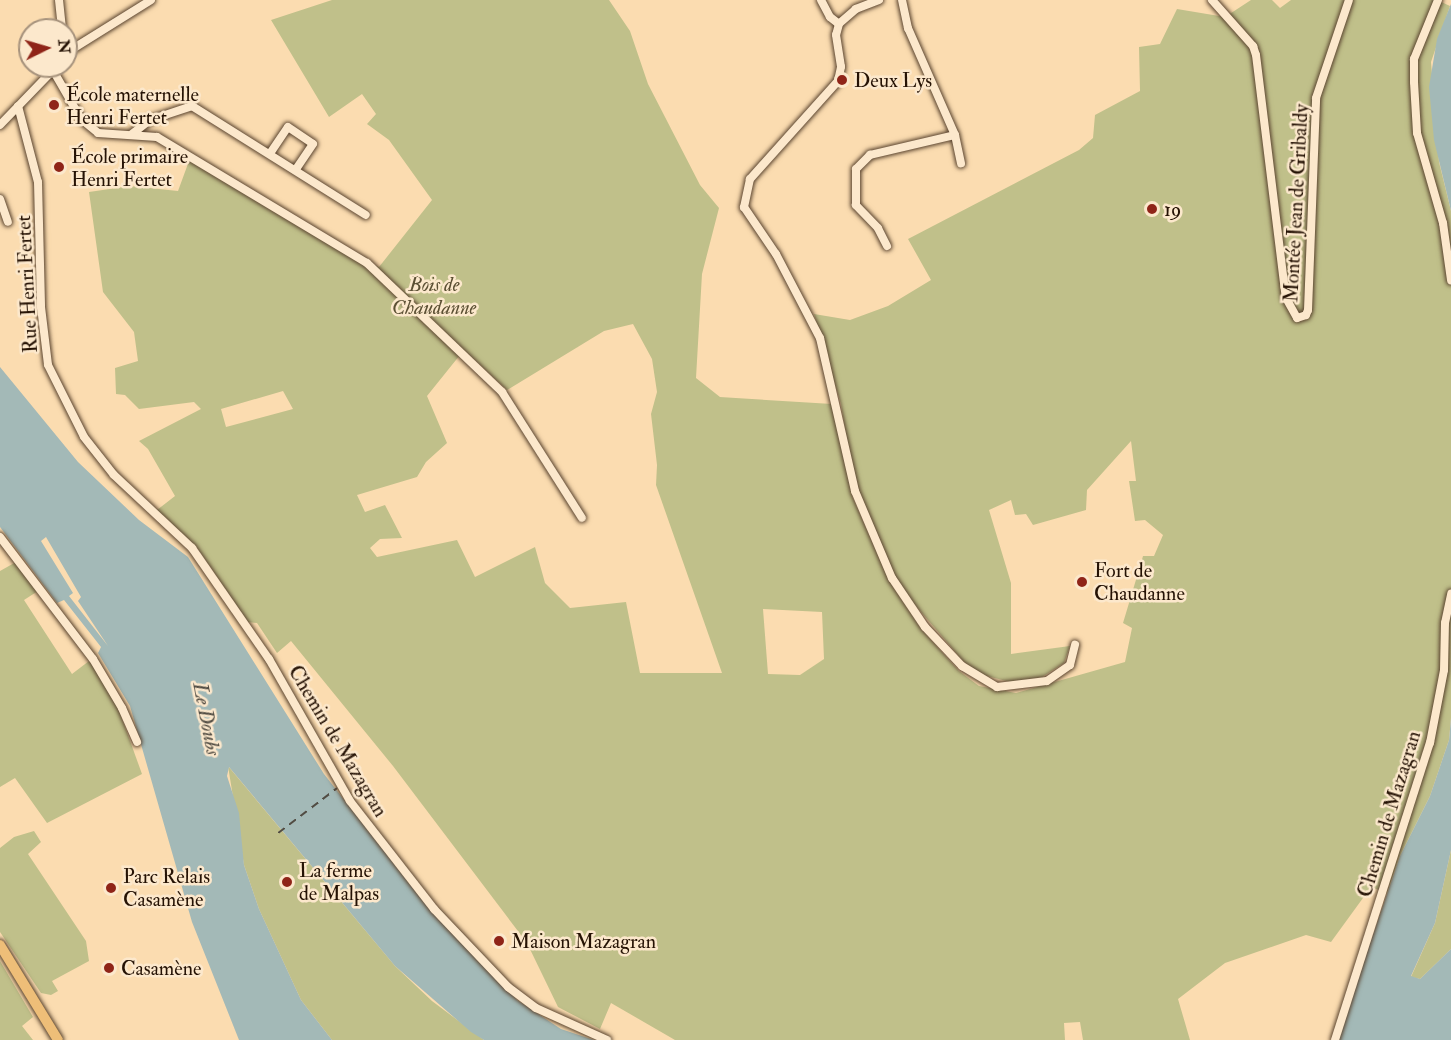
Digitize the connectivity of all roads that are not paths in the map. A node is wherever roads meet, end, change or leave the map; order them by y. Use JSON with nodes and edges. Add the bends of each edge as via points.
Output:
{"nodes":[{"id":1,"x":59,"y":0,"type":"edge"},
{"id":2,"x":151,"y":0,"type":"edge"},
{"id":3,"x":822,"y":0,"type":"edge"},
{"id":4,"x":879,"y":0,"type":"edge"},
{"id":5,"x":902,"y":0,"type":"edge"},
{"id":6,"x":1212,"y":0,"type":"edge"},
{"id":7,"x":1349,"y":0,"type":"edge"},
{"id":8,"x":1438,"y":0,"type":"edge"},
{"id":9,"x":61,"y":18,"type":"edge"},
{"id":10,"x":839,"y":24,"type":"junction"},
{"id":11,"x":78,"y":46,"type":"edge"},
{"id":12,"x":47,"y":78,"type":"edge"},
{"id":13,"x":61,"y":78,"type":"edge"},
{"id":14,"x":18,"y":106,"type":"junction"},
{"id":15,"x":0,"y":125,"type":"edge"},
{"id":16,"x":132,"y":134,"type":"junction"},
{"id":17,"x":955,"y":135,"type":"junction"},
{"id":18,"x":271,"y":152,"type":"junction"},
{"id":19,"x":961,"y":164,"type":"dead end"},
{"id":20,"x":297,"y":168,"type":"junction"},
{"id":21,"x":0,"y":199,"type":"edge"},
{"id":22,"x":366,"y":215,"type":"dead end"},
{"id":23,"x":8,"y":222,"type":"dead end"},
{"id":24,"x":887,"y":246,"type":"dead end"},
{"id":25,"x":1451,"y":280,"type":"edge"},
{"id":26,"x":143,"y":503,"type":"joint"},
{"id":27,"x":582,"y":518,"type":"dead end"},
{"id":28,"x":0,"y":537,"type":"edge"},
{"id":29,"x":1451,"y":594,"type":"edge"},
{"id":30,"x":1075,"y":645,"type":"dead end"},
{"id":31,"x":137,"y":742,"type":"dead end"},
{"id":32,"x":0,"y":945,"type":"edge"},
{"id":33,"x":58,"y":1040,"type":"edge"},
{"id":34,"x":607,"y":1040,"type":"edge"},
{"id":35,"x":1335,"y":1040,"type":"edge"}],
"edges":[{"from":1,"to":9,"type":"street"},
{"from":2,"to":11,"type":"street"},
{"from":3,"to":10,"type":"street","via":[[830,17]]},
{"from":4,"to":10,"type":"street","via":[[856,9]]},
{"from":5,"to":17,"type":"street","via":[[929,84]]},
{"from":6,"to":7,"type":"street","name":"Montée Jean de Gribaldy","via":[[1256,55],[1286,298],[1297,318],[1308,310],[1317,98]]},
{"from":8,"to":25,"type":"street","via":[[1414,59],[1414,82],[1418,133],[1443,223]]},
{"from":10,"to":30,"type":"street","via":[[836,35],[842,67],[838,81],[750,180],[744,207],[776,254],[820,338],[855,491],[892,578],[925,627],[962,666],[997,687],[1047,681],[1070,665]]},
{"from":12,"to":14,"type":"street"},
{"from":13,"to":16,"type":"street","via":[[88,127],[104,136]]},
{"from":14,"to":15,"type":"street"},
{"from":14,"to":26,"type":"street","name":"Rue Henri Fertet","via":[[38,182],[41,308],[48,365],[84,437]]},
{"from":16,"to":18,"type":"street","via":[[150,120],[192,106]]},
{"from":16,"to":27,"type":"street","via":[[168,142],[367,263],[502,392]]},
{"from":17,"to":19,"type":"street"},
{"from":17,"to":24,"type":"street","via":[[870,155],[856,169],[856,205],[878,228]]},
{"from":18,"to":20,"type":"street"},
{"from":18,"to":20,"type":"street","via":[[288,127],[313,144]]},
{"from":20,"to":22,"type":"street"},
{"from":21,"to":23,"type":"street"},
{"from":26,"to":34,"type":"street","name":"Chemin de Mazagran","via":[[192,548],[269,659],[350,801],[434,909],[508,987],[536,1008]]},
{"from":28,"to":31,"type":"street","via":[[93,659]]},
{"from":29,"to":35,"type":"street","name":"Chemin de Mazagran","via":[[1445,623],[1444,670],[1430,743]]},
{"from":32,"to":33,"type":"main road"}]}
